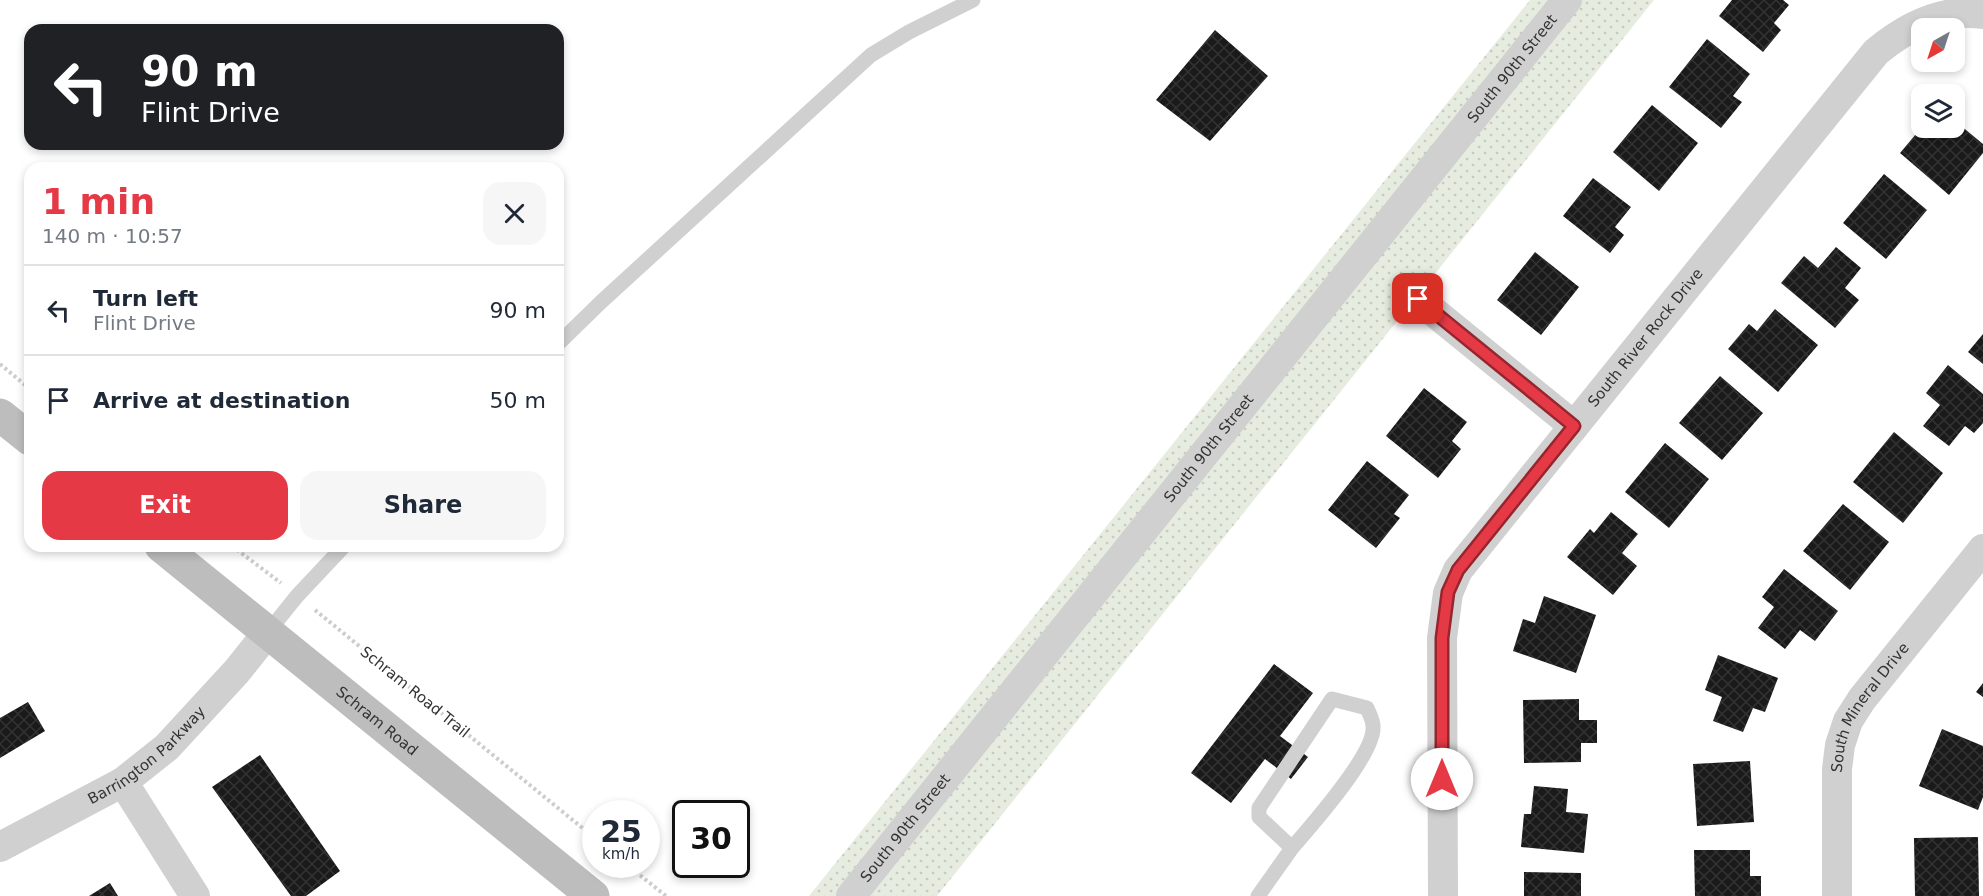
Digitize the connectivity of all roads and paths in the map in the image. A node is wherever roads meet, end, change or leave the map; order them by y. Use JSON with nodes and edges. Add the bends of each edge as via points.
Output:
{"nodes":[{"id":1,"x":973,"y":0,"type":"edge"},
{"id":2,"x":1567,"y":0,"type":"edge"},
{"id":3,"x":1982,"y":13,"type":"edge"},
{"id":4,"x":1418,"y":299,"type":"dead end"},
{"id":5,"x":564,"y":338,"type":"edge"},
{"id":6,"x":0,"y":364,"type":"edge"},
{"id":7,"x":24,"y":384,"type":"edge"},
{"id":8,"x":0,"y":415,"type":"edge"},
{"id":9,"x":1574,"y":426,"type":"junction"},
{"id":10,"x":24,"y":434,"type":"edge"},
{"id":11,"x":1983,"y":549,"type":"edge"},
{"id":12,"x":168,"y":552,"type":"edge"},
{"id":13,"x":240,"y":552,"type":"edge"},
{"id":14,"x":338,"y":552,"type":"edge"},
{"id":15,"x":297,"y":596,"type":"junction"},
{"id":16,"x":268,"y":632,"type":"junction"},
{"id":17,"x":123,"y":782,"type":"junction"},
{"id":18,"x":582,"y":828,"type":"edge"},
{"id":19,"x":0,"y":847,"type":"edge"},
{"id":20,"x":1292,"y":848,"type":"junction"},
{"id":21,"x":644,"y":878,"type":"edge"},
{"id":22,"x":195,"y":896,"type":"edge"},
{"id":23,"x":593,"y":896,"type":"edge"},
{"id":24,"x":666,"y":896,"type":"edge"},
{"id":25,"x":851,"y":896,"type":"edge"},
{"id":26,"x":1257,"y":896,"type":"edge"},
{"id":27,"x":1443,"y":896,"type":"edge"},
{"id":28,"x":1837,"y":896,"type":"edge"}],
"edges":[{"from":1,"to":5,"type":"lane","via":[[871,56]]},
{"from":2,"to":25,"type":"street","name":"South 90th Street"},
{"from":3,"to":9,"type":"street","name":"South River Rock Drive","via":[[1959,13],[1916,24],[1876,52]]},
{"from":4,"to":9,"type":"street"},
{"from":6,"to":7,"type":"path"},
{"from":8,"to":10,"type":"main road"},
{"from":9,"to":27,"type":"street","name":"South River Rock Drive","via":[[1458,570],[1448,592],[1442,638]]},
{"from":11,"to":28,"type":"street","name":"South Mineral Drive","via":[[1848,721],[1837,769]]},
{"from":12,"to":16,"type":"main road","name":"Schram Road"},
{"from":13,"to":15,"type":"path","name":"Schram Road Trail"},
{"from":14,"to":15,"type":"lane"},
{"from":15,"to":16,"type":"lane"},
{"from":15,"to":18,"type":"path","name":"Schram Road Trail"},
{"from":16,"to":17,"type":"street","name":"Barrington Parkway","via":[[166,747]]},
{"from":16,"to":23,"type":"main road","name":"Schram Road"},
{"from":17,"to":19,"type":"street","name":"Barrington Parkway"},
{"from":17,"to":22,"type":"street"},
{"from":20,"to":20,"type":"lane","via":[[1336,795],[1367,748],[1374,726],[1367,708],[1332,699],[1258,808],[1259,817]]},
{"from":20,"to":26,"type":"lane"},
{"from":21,"to":24,"type":"path"}]}
